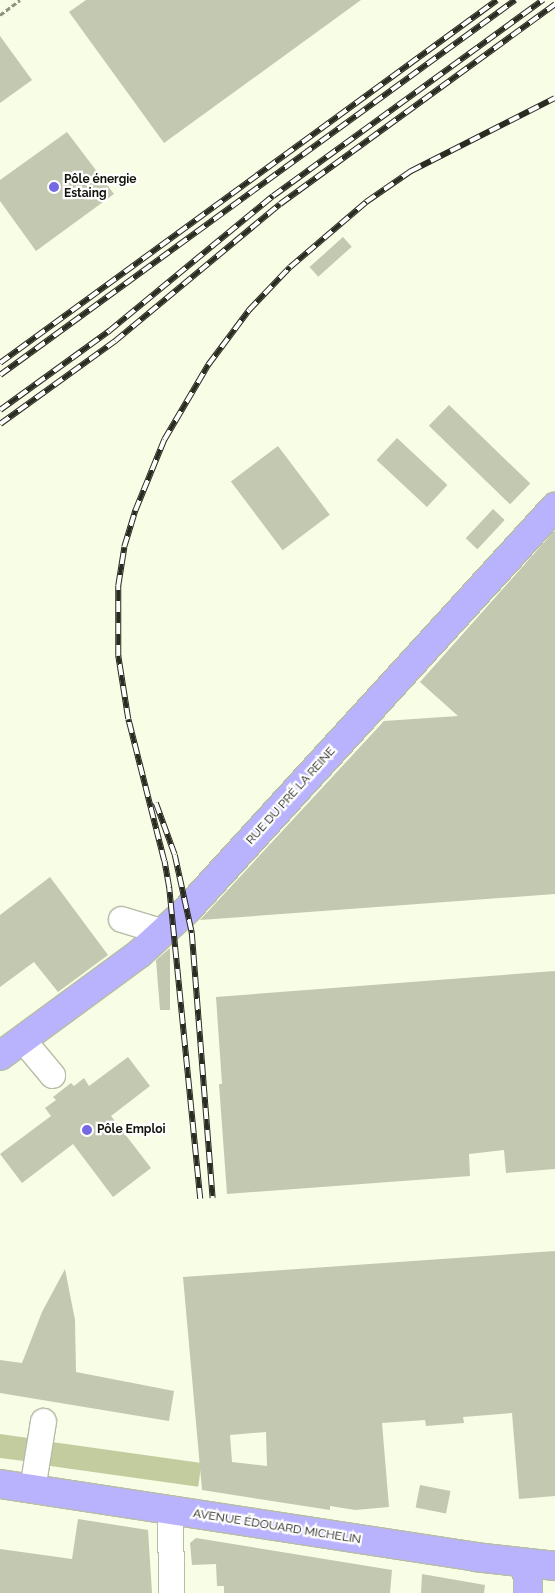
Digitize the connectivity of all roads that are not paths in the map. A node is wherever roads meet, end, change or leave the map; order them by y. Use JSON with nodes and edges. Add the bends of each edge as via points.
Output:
{"nodes":[{"id":1,"x":555,"y":507,"type":"edge"},
{"id":2,"x":121,"y":919,"type":"dead end"},
{"id":3,"x":164,"y":932,"type":"junction"},
{"id":4,"x":22,"y":1039,"type":"junction"},
{"id":5,"x":0,"y":1056,"type":"edge"},
{"id":6,"x":52,"y":1075,"type":"dead end"},
{"id":7,"x":43,"y":1421,"type":"dead end"},
{"id":8,"x":0,"y":1484,"type":"edge"},
{"id":9,"x":32,"y":1489,"type":"junction"},
{"id":10,"x":170,"y":1510,"type":"junction"},
{"id":11,"x":527,"y":1564,"type":"junction"},
{"id":12,"x":555,"y":1566,"type":"edge"},
{"id":13,"x":171,"y":1593,"type":"edge"},
{"id":14,"x":528,"y":1593,"type":"edge"}],
"edges":[{"from":1,"to":3,"type":"main road","name":"RUE DU PRÉ LA REINE"},
{"from":2,"to":3,"type":"street"},
{"from":3,"to":4,"type":"main road","name":"RUE DU PRÉ LA REINE"},
{"from":4,"to":5,"type":"main road","name":"RUE DU PRÉ LA REINE"},
{"from":4,"to":6,"type":"street"},
{"from":7,"to":9,"type":"street"},
{"from":8,"to":9,"type":"main road","name":"AVENUE ÉDOUARD MICHELIN"},
{"from":9,"to":10,"type":"main road","name":"AVENUE ÉDOUARD MICHELIN"},
{"from":10,"to":11,"type":"main road","name":"AVENUE ÉDOUARD MICHELIN"},
{"from":10,"to":13,"type":"street"},
{"from":11,"to":12,"type":"main road","name":"AVENUE ÉDOUARD MICHELIN"},
{"from":11,"to":14,"type":"main road"}]}
